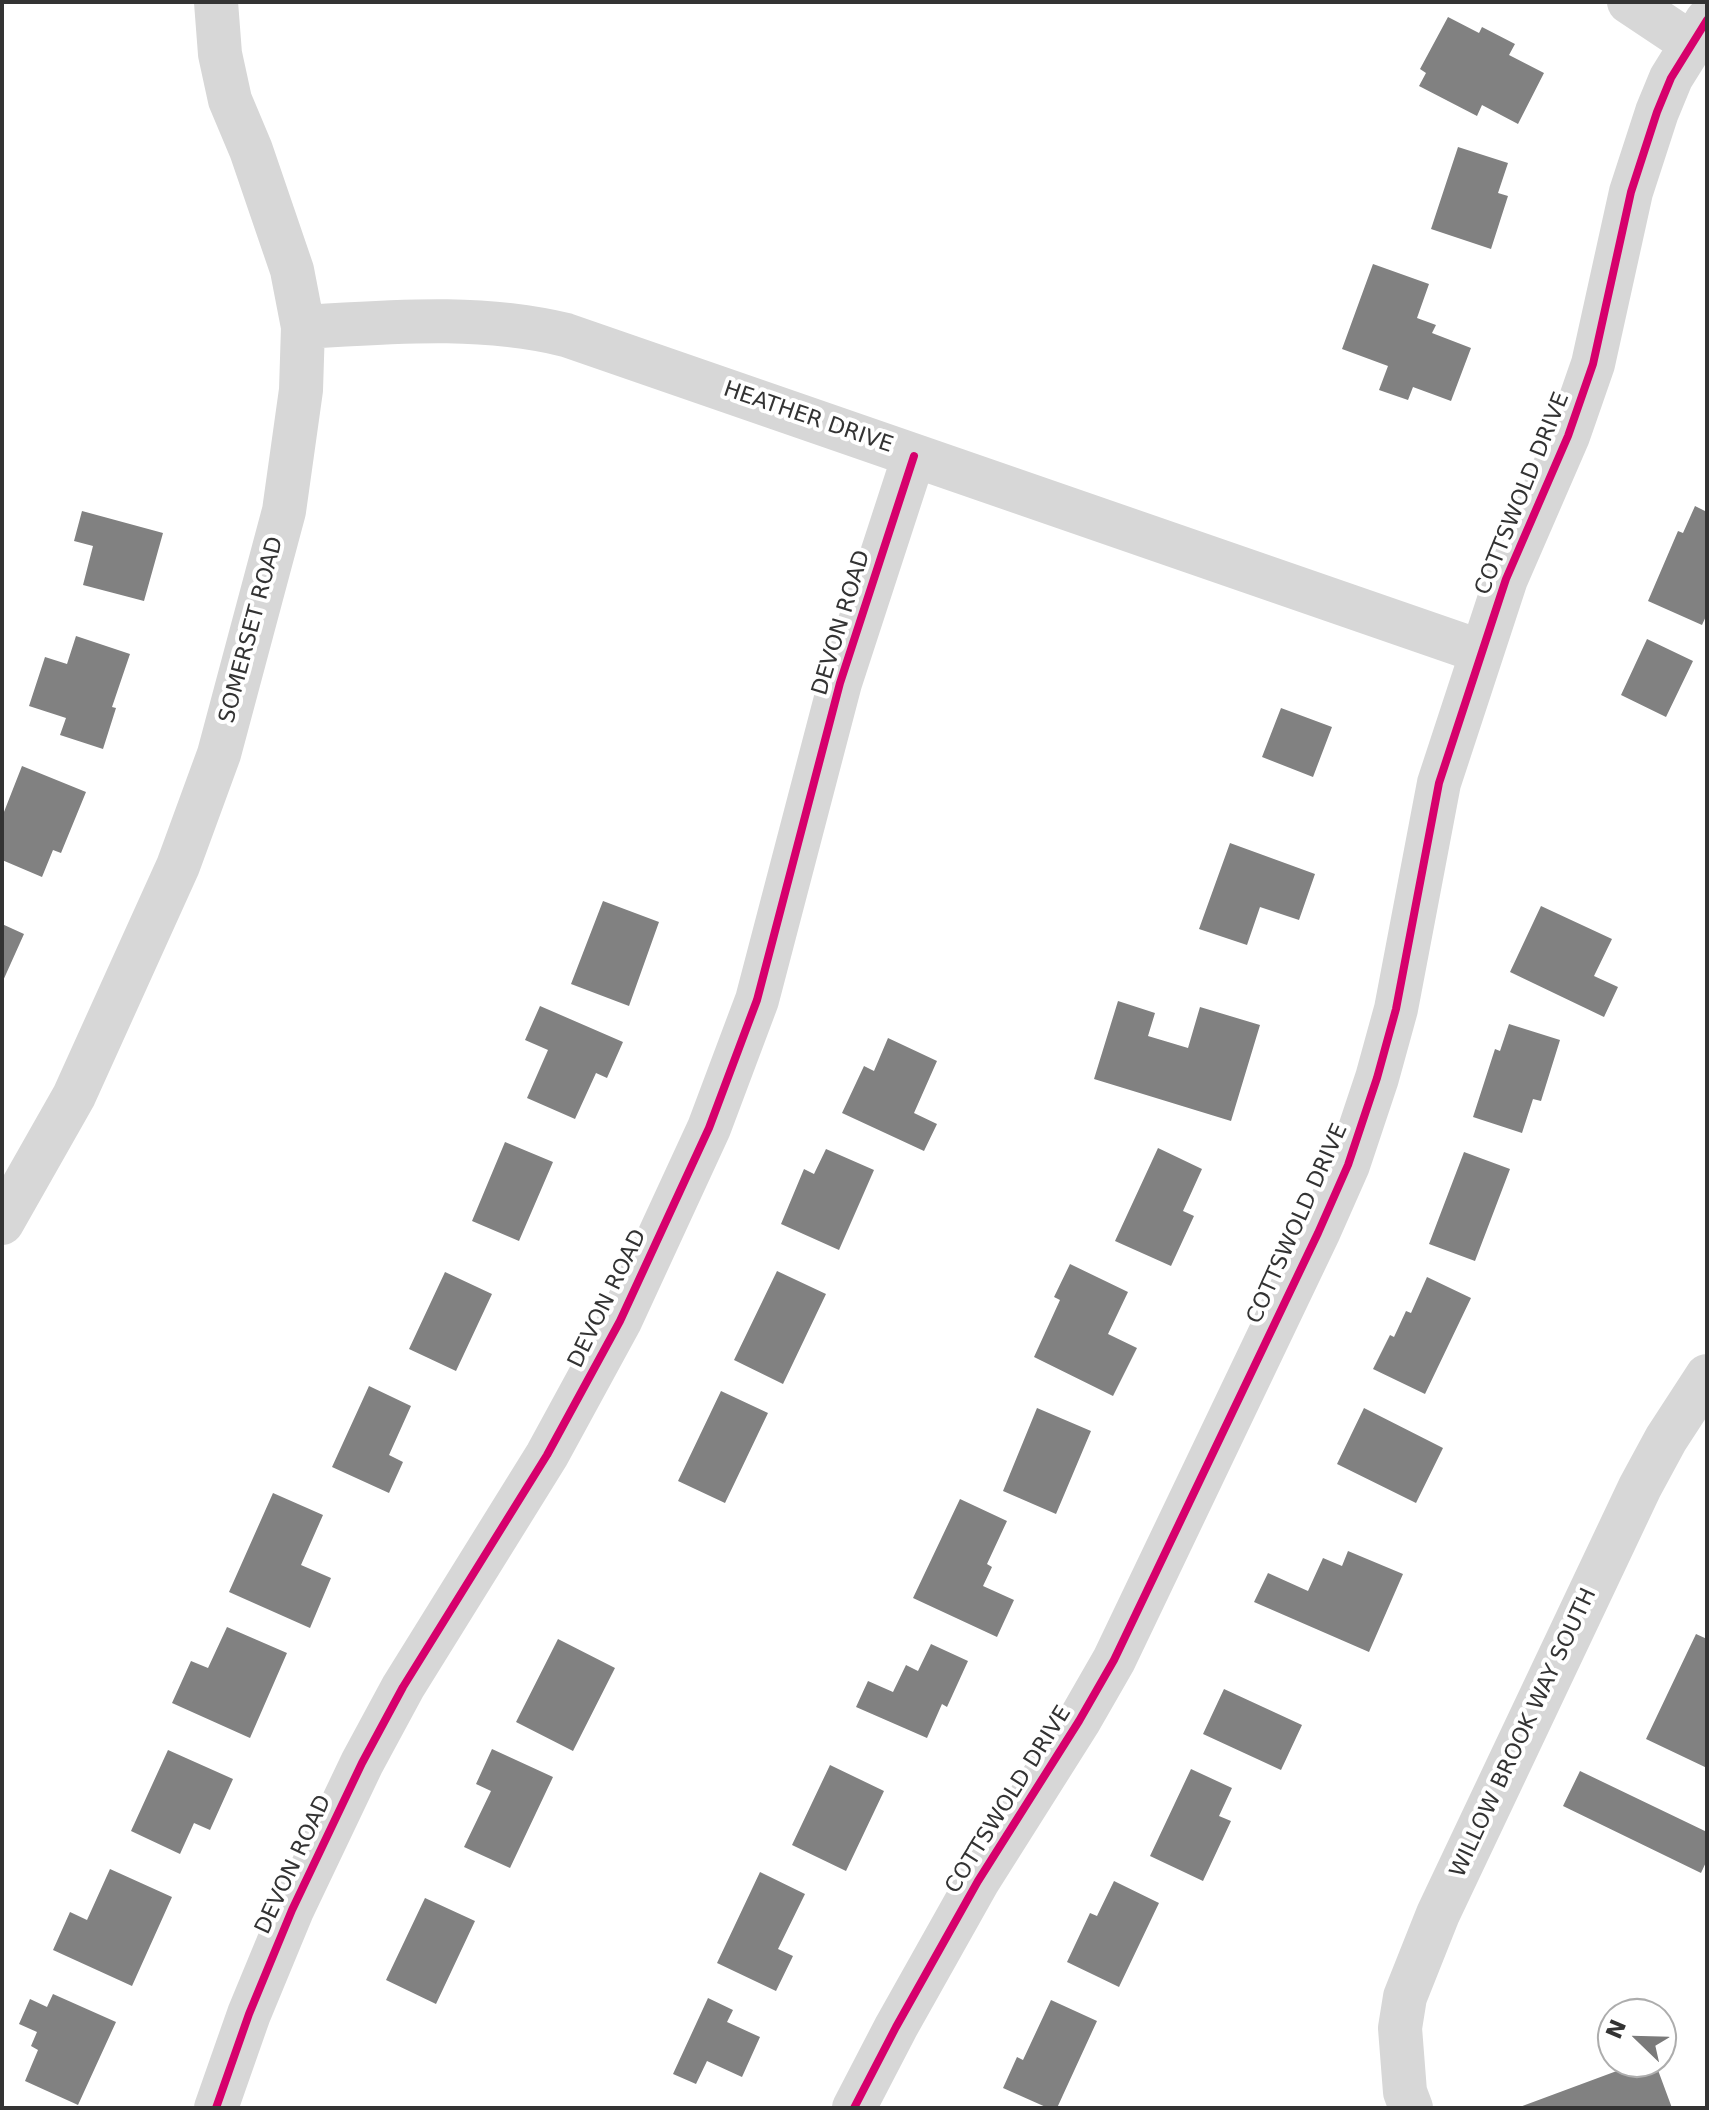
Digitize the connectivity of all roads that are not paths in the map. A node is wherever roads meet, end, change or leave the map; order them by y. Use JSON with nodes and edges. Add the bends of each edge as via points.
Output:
{"nodes":[{"id":1,"x":216,"y":2,"type":"edge"},
{"id":2,"x":1629,"y":2,"type":"edge"},
{"id":3,"x":1699,"y":32,"type":"edge"},
{"id":4,"x":303,"y":327,"type":"junction"},
{"id":5,"x":914,"y":456,"type":"junction"},
{"id":6,"x":1482,"y":652,"type":"junction"},
{"id":7,"x":2,"y":1223,"type":"edge"},
{"id":8,"x":1707,"y":1376,"type":"edge"},
{"id":9,"x":216,"y":2108,"type":"edge"},
{"id":10,"x":854,"y":2108,"type":"edge"},
{"id":11,"x":1411,"y":2108,"type":"edge"}],
"edges":[{"from":1,"to":4,"type":"street","name":"SOMERSET ROAD","via":[[230,100],[292,270]]},
{"from":2,"to":3,"type":"street"},
{"from":3,"to":6,"type":"street","name":"COTTSWOLD DRIVE","via":[[1671,78],[1631,192],[1593,364]]},
{"from":4,"to":5,"type":"street","name":"HEATHER DRIVE","via":[[474,320],[526,325],[620,352]]},
{"from":4,"to":7,"type":"street","name":"SOMERSET ROAD","via":[[301,390],[284,511],[219,754],[178,866],[74,1096]]},
{"from":5,"to":6,"type":"street","name":"HEATHER DRIVE"},
{"from":5,"to":9,"type":"street","name":"DEVON ROAD","via":[[840,683],[757,1000],[709,1128],[620,1321],[547,1455],[403,1687],[355,1776],[292,1910]]},
{"from":6,"to":10,"type":"street","name":"COTTSWOLD DRIVE","via":[[1439,783],[1396,1009],[1348,1165],[1114,1660],[978,1881]]},
{"from":8,"to":11,"type":"street","name":"WILLOW BROOK WAY SOUTH","via":[[1640,1487],[1438,1914],[1405,1997],[1400,2028]]}]}
